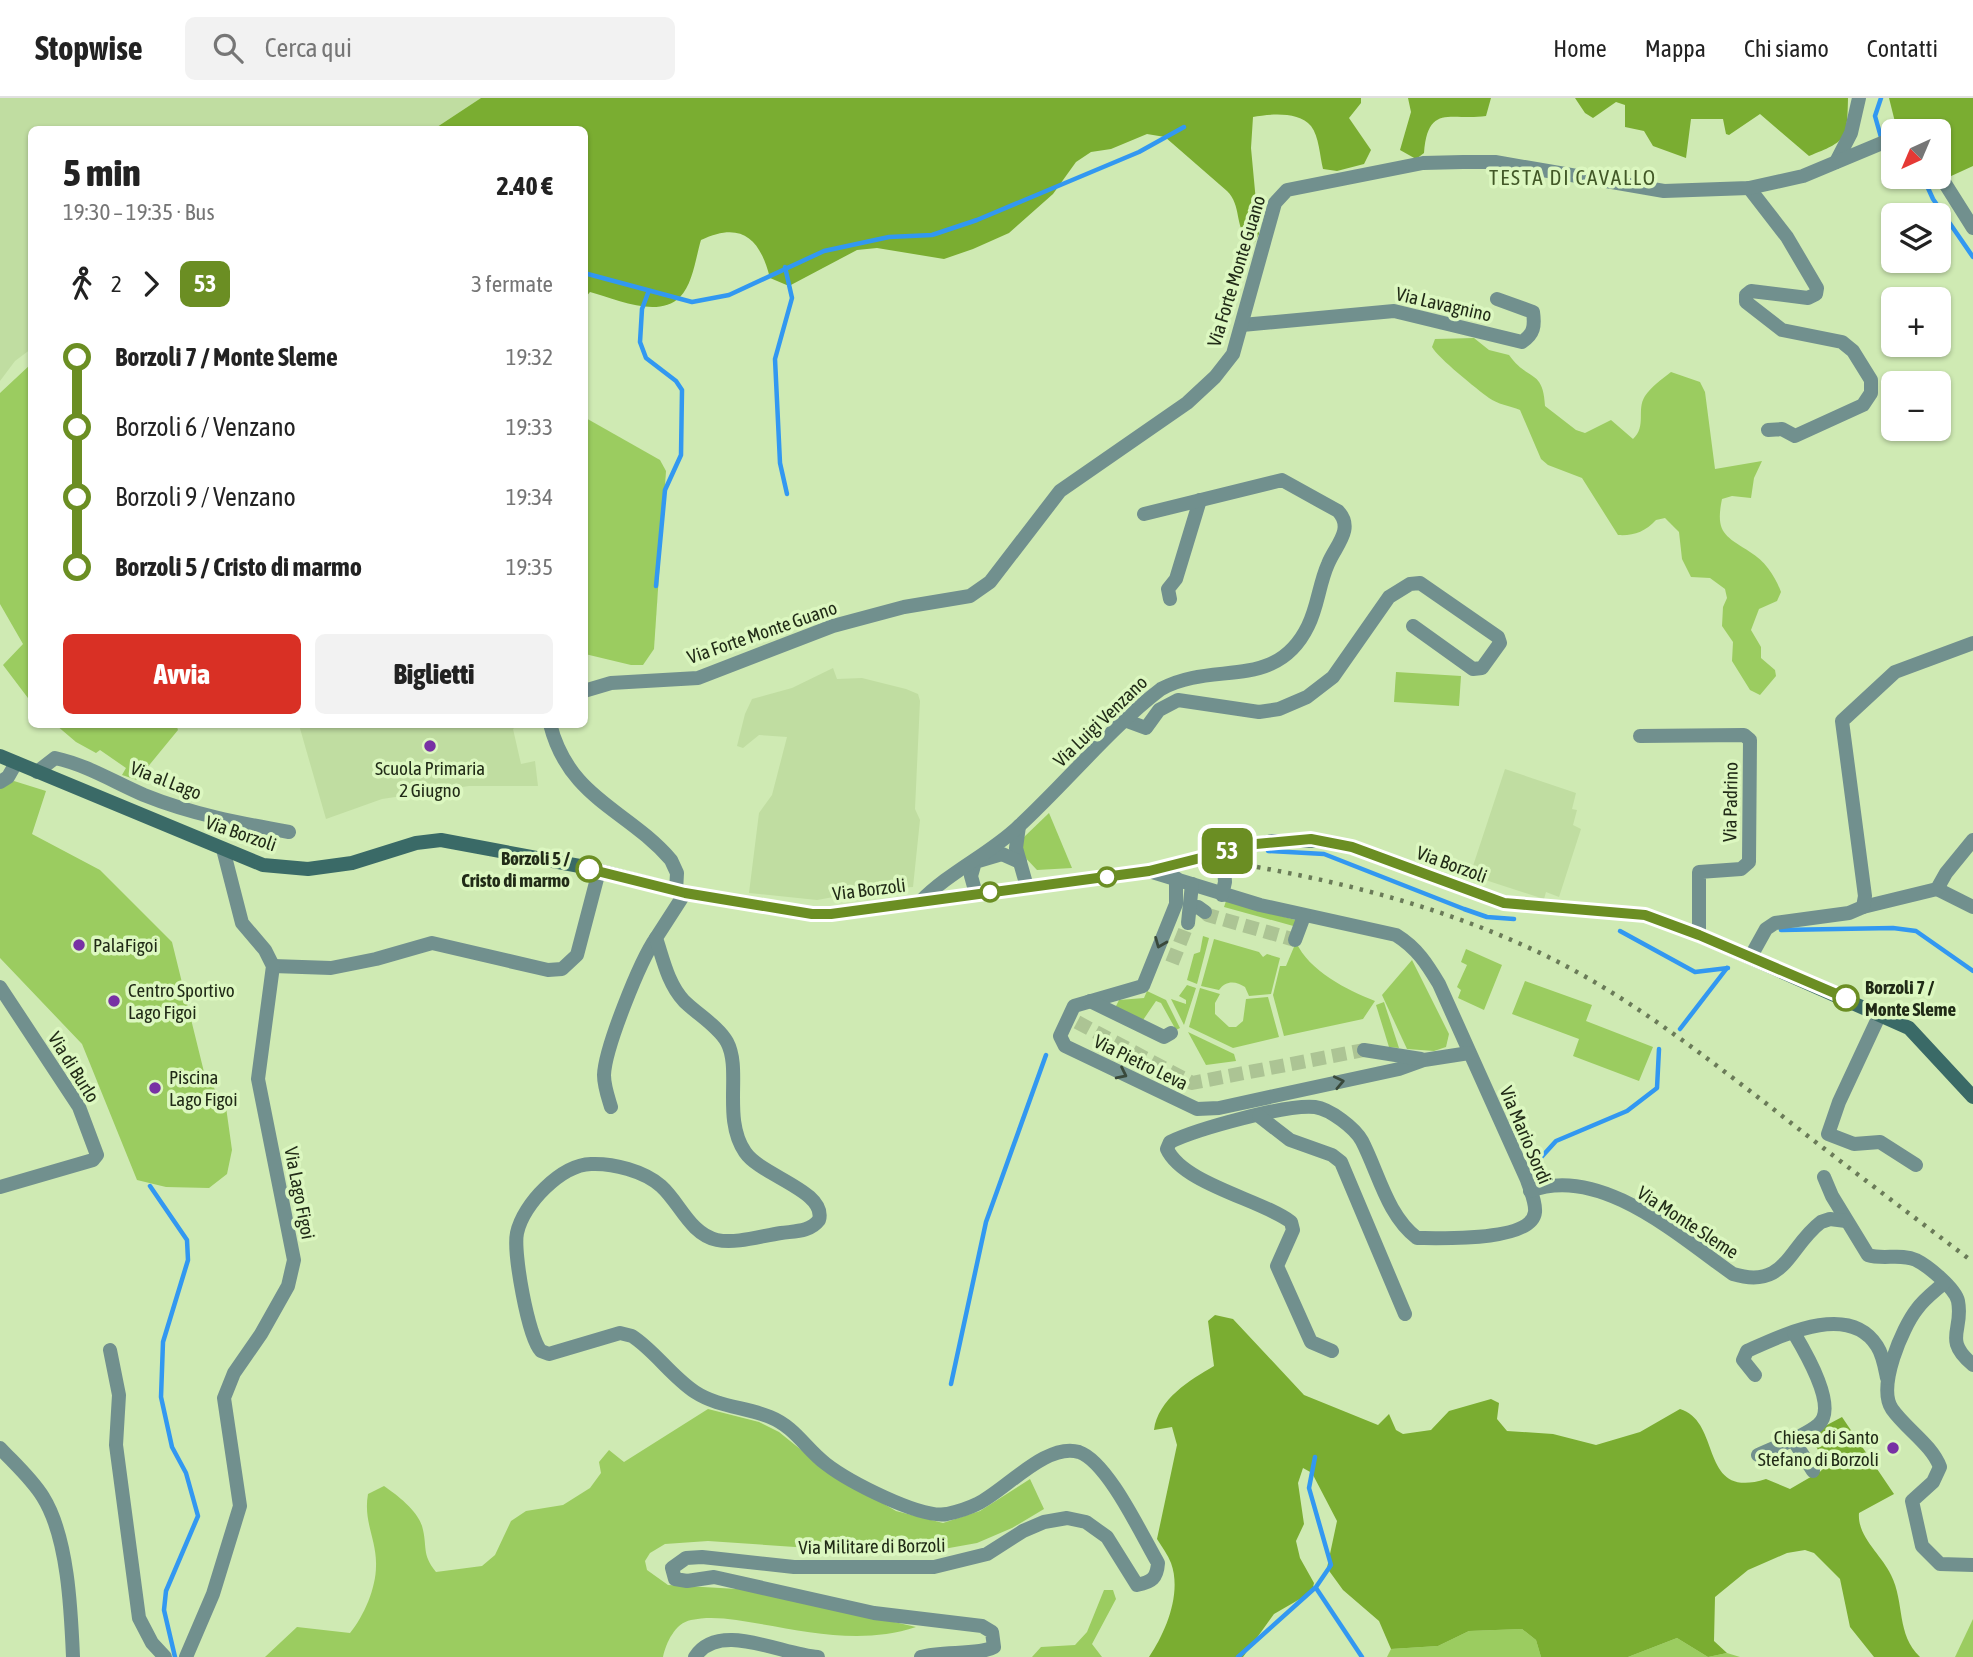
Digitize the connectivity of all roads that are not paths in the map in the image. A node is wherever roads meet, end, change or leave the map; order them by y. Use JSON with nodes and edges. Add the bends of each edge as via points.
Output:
{"nodes":[{"id":1,"x":1859,"y":98,"type":"edge"},
{"id":2,"x":1881,"y":143,"type":"edge"},
{"id":3,"x":1836,"y":162,"type":"junction"},
{"id":4,"x":1749,"y":188,"type":"junction"},
{"id":5,"x":1948,"y":189,"type":"edge"},
{"id":6,"x":1973,"y":229,"type":"edge"},
{"id":7,"x":1497,"y":299,"type":"dead end"},
{"id":8,"x":1242,"y":325,"type":"junction"},
{"id":9,"x":1768,"y":430,"type":"dead end"},
{"id":10,"x":1200,"y":500,"type":"junction"},
{"id":11,"x":1144,"y":514,"type":"dead end"},
{"id":12,"x":1170,"y":599,"type":"dead end"},
{"id":13,"x":1413,"y":626,"type":"dead end"},
{"id":14,"x":1973,"y":643,"type":"edge"},
{"id":15,"x":588,"y":690,"type":"edge"},
{"id":16,"x":1127,"y":721,"type":"junction"},
{"id":17,"x":552,"y":728,"type":"edge"},
{"id":18,"x":1640,"y":736,"type":"dead end"},
{"id":19,"x":0,"y":756,"type":"edge"},
{"id":20,"x":16,"y":763,"type":"junction"},
{"id":21,"x":37,"y":772,"type":"junction"},
{"id":22,"x":0,"y":782,"type":"edge"},
{"id":23,"x":1019,"y":826,"type":"junction"},
{"id":24,"x":289,"y":832,"type":"dead end"},
{"id":25,"x":1973,"y":840,"type":"edge"},
{"id":26,"x":223,"y":849,"type":"junction"},
{"id":27,"x":1223,"y":852,"type":"junction"},
{"id":28,"x":975,"y":862,"type":"junction"},
{"id":29,"x":1020,"y":862,"type":"junction"},
{"id":30,"x":598,"y":871,"type":"junction"},
{"id":31,"x":1149,"y":871,"type":"junction"},
{"id":32,"x":1176,"y":878,"type":"junction"},
{"id":33,"x":1192,"y":884,"type":"junction"},
{"id":34,"x":1027,"y":887,"type":"junction"},
{"id":35,"x":1937,"y":889,"type":"junction"},
{"id":36,"x":680,"y":892,"type":"junction"},
{"id":37,"x":976,"y":894,"type":"junction"},
{"id":38,"x":1222,"y":895,"type":"junction"},
{"id":39,"x":920,"y":902,"type":"junction"},
{"id":40,"x":1863,"y":907,"type":"junction"},
{"id":41,"x":1973,"y":907,"type":"edge"},
{"id":42,"x":1194,"y":914,"type":"tunnel mouth"},
{"id":43,"x":1304,"y":916,"type":"junction"},
{"id":44,"x":1699,"y":935,"type":"junction"},
{"id":45,"x":656,"y":938,"type":"junction"},
{"id":46,"x":1295,"y":940,"type":"dead end"},
{"id":47,"x":1751,"y":956,"type":"junction"},
{"id":48,"x":273,"y":966,"type":"junction"},
{"id":49,"x":0,"y":987,"type":"edge"},
{"id":50,"x":1087,"y":1001,"type":"junction"},
{"id":51,"x":1880,"y":1014,"type":"junction"},
{"id":52,"x":1077,"y":1023,"type":"dead end"},
{"id":53,"x":1171,"y":1033,"type":"dead end"},
{"id":54,"x":1364,"y":1050,"type":"tunnel mouth"},
{"id":55,"x":1469,"y":1053,"type":"junction"},
{"id":56,"x":1423,"y":1060,"type":"junction"},
{"id":57,"x":1973,"y":1097,"type":"edge"},
{"id":58,"x":611,"y":1107,"type":"dead end"},
{"id":59,"x":1259,"y":1116,"type":"junction"},
{"id":60,"x":1916,"y":1165,"type":"dead end"},
{"id":61,"x":1824,"y":1177,"type":"dead end"},
{"id":62,"x":0,"y":1187,"type":"edge"},
{"id":63,"x":1530,"y":1191,"type":"junction"},
{"id":64,"x":1846,"y":1221,"type":"junction"},
{"id":65,"x":1944,"y":1283,"type":"junction"},
{"id":66,"x":1405,"y":1314,"type":"dead end"},
{"id":67,"x":1794,"y":1333,"type":"junction"},
{"id":68,"x":110,"y":1350,"type":"dead end"},
{"id":69,"x":1332,"y":1351,"type":"dead end"},
{"id":70,"x":1973,"y":1365,"type":"edge"},
{"id":71,"x":1755,"y":1375,"type":"dead end"},
{"id":72,"x":1888,"y":1379,"type":"junction"},
{"id":73,"x":1792,"y":1438,"type":"junction"},
{"id":74,"x":0,"y":1448,"type":"edge"},
{"id":75,"x":1758,"y":1455,"type":"dead end"},
{"id":76,"x":1813,"y":1471,"type":"dead end"},
{"id":77,"x":1973,"y":1565,"type":"edge"},
{"id":78,"x":73,"y":1657,"type":"edge"},
{"id":79,"x":165,"y":1657,"type":"edge"},
{"id":80,"x":186,"y":1657,"type":"edge"},
{"id":81,"x":695,"y":1657,"type":"edge"},
{"id":82,"x":818,"y":1657,"type":"edge"},
{"id":83,"x":920,"y":1657,"type":"edge"}],
"edges":[{"from":1,"to":3,"type":"street","via":[[1851,133]]},
{"from":2,"to":3,"type":"street","name":"Via Forte Monte Guano"},
{"from":3,"to":4,"type":"street","name":"Via Forte Monte Guano","via":[[1803,176]]},
{"from":4,"to":8,"type":"street","name":"Via Forte Monte Guano","via":[[1664,191],[1494,162],[1423,163],[1292,188],[1275,203]]},
{"from":4,"to":9,"type":"street","via":[[1787,237],[1817,288],[1808,298],[1751,291],[1745,297],[1748,304],[1782,330],[1848,345],[1871,380],[1872,390],[1854,412],[1795,436],[1782,429]]},
{"from":5,"to":6,"type":"street"},
{"from":7,"to":8,"type":"street","name":"Via Lavagnino","via":[[1533,312],[1531,337],[1522,342],[1382,310]]},
{"from":8,"to":15,"type":"street","name":"Via Forte Monte Guano","via":[[1233,354],[1215,377],[1187,403],[1060,491],[990,582],[970,596],[832,626],[698,678],[611,683]]},
{"from":10,"to":11,"type":"street","name":"Via Luigi Venzano"},
{"from":10,"to":12,"type":"street","via":[[1176,579],[1168,589]]},
{"from":10,"to":16,"type":"street","name":"Via Luigi Venzano","via":[[1282,480],[1338,511],[1346,529],[1325,571],[1308,626],[1284,657],[1256,670],[1177,681],[1150,697]]},
{"from":13,"to":16,"type":"street","via":[[1473,669],[1482,667],[1500,643],[1498,637],[1420,583],[1410,583],[1389,597],[1333,677],[1293,704],[1259,712],[1178,700],[1159,710],[1146,728]]},
{"from":14,"to":40,"type":"street","via":[[1895,672],[1842,721]]},
{"from":16,"to":23,"type":"street","name":"Via Luigi Venzano"},
{"from":17,"to":36,"type":"street","via":[[565,762],[583,788],[671,860]]},
{"from":18,"to":44,"type":"street","name":"Via Padrino","via":[[1744,735],[1750,740],[1749,862],[1741,869],[1699,872]]},
{"from":19,"to":20,"type":"main road","name":"Via Borzoli"},
{"from":20,"to":21,"type":"main road","name":"Via Borzoli"},
{"from":20,"to":22,"type":"street"},
{"from":21,"to":24,"type":"street","name":"Via al Lago","via":[[55,758],[72,762],[214,819]]},
{"from":21,"to":26,"type":"main road","name":"Via Borzoli"},
{"from":23,"to":28,"type":"street","name":"Via Luigi Venzano"},
{"from":23,"to":29,"type":"street"},
{"from":25,"to":35,"type":"street"},
{"from":26,"to":30,"type":"main road","name":"Via Borzoli","via":[[262,865],[308,869],[352,863],[441,840]]},
{"from":26,"to":48,"type":"street","via":[[242,923]]},
{"from":27,"to":31,"type":"main road","name":"Via Borzoli"},
{"from":27,"to":38,"type":"street"},
{"from":27,"to":44,"type":"main road","name":"Via Borzoli","via":[[1283,840],[1330,842],[1504,903],[1645,915]]},
{"from":28,"to":29,"type":"street","via":[[1002,854]]},
{"from":28,"to":37,"type":"street","via":[[971,876]]},
{"from":28,"to":39,"type":"street","name":"Via Luigi Venzano","via":[[936,886]]},
{"from":29,"to":34,"type":"street"},
{"from":30,"to":36,"type":"main road","name":"Via Borzoli"},
{"from":30,"to":48,"type":"street","via":[[577,955],[562,969],[548,970],[432,943],[331,968]]},
{"from":31,"to":32,"type":"street","name":"Via Mario Sordi"},
{"from":31,"to":34,"type":"main road","name":"Via Borzoli"},
{"from":32,"to":33,"type":"street","name":"Via Mario Sordi"},
{"from":32,"to":50,"type":"street","one_way":true,"via":[[1176,904],[1143,986]]},
{"from":33,"to":38,"type":"street","name":"Via Mario Sordi"},
{"from":33,"to":42,"type":"street"},
{"from":34,"to":37,"type":"main road","name":"Via Borzoli"},
{"from":35,"to":40,"type":"street"},
{"from":35,"to":41,"type":"street"},
{"from":36,"to":39,"type":"main road","name":"Via Borzoli","via":[[812,914]]},
{"from":36,"to":45,"type":"street"},
{"from":37,"to":39,"type":"main road","name":"Via Borzoli"},
{"from":38,"to":43,"type":"street","name":"Via Mario Sordi"},
{"from":40,"to":47,"type":"street","via":[[1775,923],[1766,929]]},
{"from":43,"to":46,"type":"street"},
{"from":43,"to":55,"type":"street","name":"Via Mario Sordi","via":[[1396,935],[1408,943],[1433,974]]},
{"from":44,"to":47,"type":"main road","name":"Via Borzoli"},
{"from":45,"to":58,"type":"street","via":[[645,955],[606,1059],[604,1078]]},
{"from":45,"to":83,"type":"street","name":"Via Militare di Borzoli","via":[[675,989],[727,1042],[732,1111],[743,1149],[765,1172],[815,1199],[820,1214],[816,1224],[806,1230],[719,1240],[696,1228],[661,1186],[648,1178],[604,1165],[573,1169],[540,1195],[523,1217],[517,1235],[528,1322],[537,1347],[549,1354],[620,1333],[632,1336],[697,1394],[770,1417],[799,1435],[826,1464],[918,1510],[944,1514],[977,1504],[1045,1458],[1078,1452],[1108,1479],[1158,1563],[1151,1581],[1137,1585],[1107,1537],[1086,1522],[1067,1518],[1023,1531],[986,1554],[934,1567],[794,1567],[702,1557],[686,1558],[672,1568],[676,1579],[739,1581],[874,1613],[982,1626],[992,1632],[994,1647],[986,1652]]},
{"from":47,"to":51,"type":"main road","name":"Via Borzoli"},
{"from":48,"to":80,"type":"street","name":"Via Lago Figoi","via":[[258,1080],[294,1260],[288,1286],[234,1373],[224,1398],[240,1506],[213,1594]]},
{"from":49,"to":62,"type":"street","name":"Via di Burlo","via":[[79,1107],[97,1155]]},
{"from":50,"to":52,"type":"street"},
{"from":50,"to":53,"type":"street","via":[[1164,1037]]},
{"from":50,"to":56,"type":"street","name":"Via Pietro Leva","one_way":true,"via":[[1074,1006],[1060,1036],[1065,1046],[1197,1109],[1365,1077]]},
{"from":51,"to":57,"type":"main road","name":"Via Borzoli","via":[[1909,1028]]},
{"from":51,"to":60,"type":"street","via":[[1828,1134],[1854,1144],[1881,1142]]},
{"from":54,"to":56,"type":"street"},
{"from":55,"to":56,"type":"street","name":"Via Pietro Leva"},
{"from":55,"to":63,"type":"street","name":"Via Mario Sordi"},
{"from":59,"to":63,"type":"street","name":"Via Mario Sordi","via":[[1316,1107],[1343,1122],[1360,1138],[1395,1214],[1417,1238],[1504,1235],[1531,1221],[1535,1212]]},
{"from":59,"to":66,"type":"street","via":[[1290,1140],[1341,1162]]},
{"from":59,"to":69,"type":"street","name":"Via Mario Sordi","via":[[1202,1128],[1170,1142],[1167,1149],[1171,1157],[1224,1191],[1291,1223],[1293,1230],[1277,1266],[1281,1280],[1311,1342]]},
{"from":61,"to":64,"type":"street"},
{"from":63,"to":64,"type":"street","name":"Via Monte Sleme","via":[[1558,1182],[1572,1183],[1615,1198],[1649,1214],[1733,1275],[1745,1278],[1778,1271],[1821,1222]]},
{"from":64,"to":65,"type":"street","via":[[1868,1255],[1914,1259]]},
{"from":65,"to":70,"type":"street","via":[[1959,1304],[1956,1345]]},
{"from":65,"to":72,"type":"street","via":[[1904,1328]]},
{"from":67,"to":71,"type":"street","via":[[1745,1353],[1743,1360]]},
{"from":67,"to":72,"type":"street","via":[[1840,1324],[1860,1329],[1879,1348]]},
{"from":67,"to":73,"type":"street","via":[[1816,1378],[1825,1410],[1818,1425]]},
{"from":68,"to":79,"type":"street","via":[[119,1395],[116,1445],[139,1618]]},
{"from":72,"to":77,"type":"street","via":[[1889,1405],[1940,1467],[1933,1482],[1912,1501],[1917,1530],[1929,1556],[1940,1564]]},
{"from":73,"to":75,"type":"street"},
{"from":73,"to":76,"type":"street"},
{"from":74,"to":78,"type":"street","via":[[42,1495],[56,1523],[72,1619]]},
{"from":81,"to":82,"type":"street","via":[[710,1643],[737,1639]]}]}
